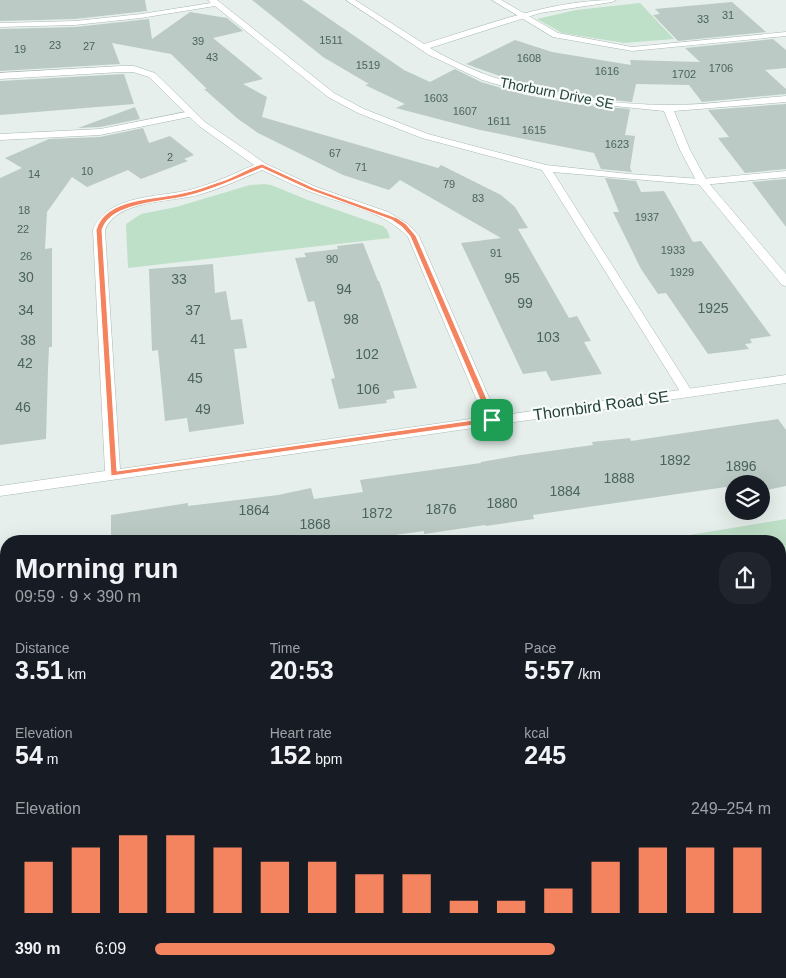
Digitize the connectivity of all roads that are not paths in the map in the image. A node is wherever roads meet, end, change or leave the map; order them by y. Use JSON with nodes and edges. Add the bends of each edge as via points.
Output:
{"nodes":[{"id":1,"x":350,"y":0,"type":"edge"},
{"id":2,"x":496,"y":0,"type":"edge"},
{"id":3,"x":612,"y":0,"type":"edge"},
{"id":4,"x":215,"y":2,"type":"edge"},
{"id":5,"x":524,"y":16,"type":"junction"},
{"id":6,"x":0,"y":25,"type":"edge"},
{"id":7,"x":786,"y":34,"type":"edge"},
{"id":8,"x":424,"y":48,"type":"junction"},
{"id":9,"x":0,"y":76,"type":"edge"},
{"id":10,"x":786,"y":99,"type":"edge"},
{"id":11,"x":668,"y":108,"type":"junction"},
{"id":12,"x":192,"y":114,"type":"junction"},
{"id":13,"x":0,"y":137,"type":"edge"},
{"id":14,"x":262,"y":166,"type":"junction"},
{"id":15,"x":546,"y":168,"type":"junction"},
{"id":16,"x":786,"y":174,"type":"edge"},
{"id":17,"x":702,"y":182,"type":"junction"},
{"id":18,"x":786,"y":282,"type":"edge"},
{"id":19,"x":786,"y":379,"type":"edge"},
{"id":20,"x":686,"y":393,"type":"junction"},
{"id":21,"x":492,"y":420,"type":"junction"},
{"id":22,"x":114,"y":474,"type":"junction"},
{"id":23,"x":0,"y":492,"type":"edge"}],
"edges":[{"from":1,"to":8,"type":"street","name":"Thorburn Drive SE"},
{"from":2,"to":5,"type":"lane"},
{"from":3,"to":5,"type":"street","via":[[566,5]]},
{"from":4,"to":6,"type":"lane","via":[[141,16],[75,23]]},
{"from":4,"to":15,"type":"lane","via":[[331,95],[361,111],[425,136]]},
{"from":5,"to":7,"type":"lane","via":[[556,35],[632,49]]},
{"from":5,"to":8,"type":"street"},
{"from":8,"to":11,"type":"street","name":"Thorburn Drive SE","via":[[485,78],[516,87],[607,103]]},
{"from":9,"to":12,"type":"street","via":[[134,69],[152,75]]},
{"from":10,"to":11,"type":"street","name":"Thorburn Drive SE"},
{"from":11,"to":17,"type":"street"},
{"from":12,"to":13,"type":"lane","via":[[100,132]]},
{"from":12,"to":14,"type":"street"},
{"from":14,"to":21,"type":"street","via":[[312,189],[384,214],[404,226],[413,236]]},
{"from":14,"to":22,"type":"street","via":[[221,184],[120,209],[101,223]]},
{"from":15,"to":17,"type":"lane"},
{"from":15,"to":20,"type":"lane"},
{"from":16,"to":17,"type":"lane"},
{"from":17,"to":18,"type":"street"},
{"from":19,"to":20,"type":"street","name":"Thornbird Road SE"},
{"from":20,"to":21,"type":"street","name":"Thornbird Road SE"},
{"from":21,"to":22,"type":"street","name":"Thornbird Road SE"},
{"from":22,"to":23,"type":"street","name":"Thornbird Road SE"}]}
